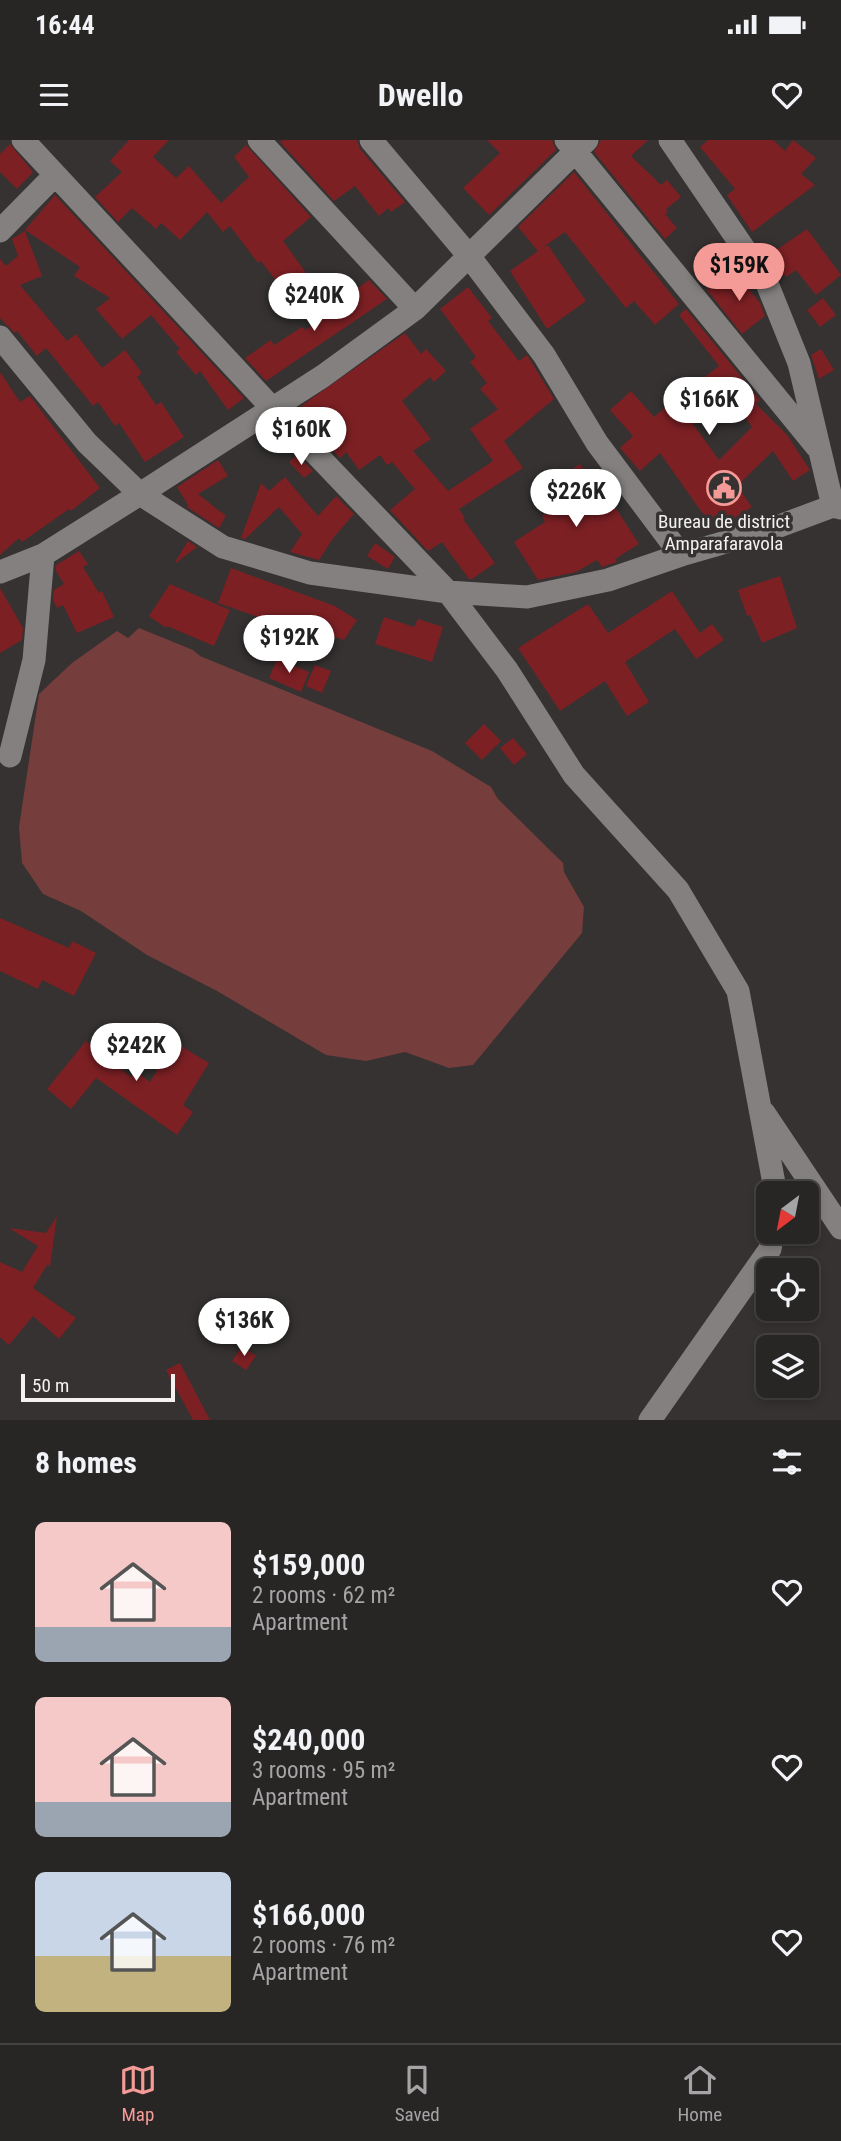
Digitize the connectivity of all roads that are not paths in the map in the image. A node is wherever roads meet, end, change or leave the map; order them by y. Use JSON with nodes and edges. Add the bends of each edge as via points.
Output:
{"nodes":[{"id":1,"x":23,"y":140,"type":"edge"},
{"id":2,"x":259,"y":140,"type":"edge"},
{"id":3,"x":371,"y":140,"type":"edge"},
{"id":4,"x":670,"y":140,"type":"edge"},
{"id":5,"x":576,"y":144,"type":"edge"},
{"id":6,"x":55,"y":175,"type":"junction"},
{"id":7,"x":0,"y":231,"type":"edge"},
{"id":8,"x":469,"y":256,"type":"junction"},
{"id":9,"x":415,"y":309,"type":"junction"},
{"id":10,"x":0,"y":337,"type":"edge"},
{"id":11,"x":272,"y":409,"type":"junction"},
{"id":12,"x":820,"y":451,"type":"junction"},
{"id":13,"x":141,"y":494,"type":"junction"},
{"id":14,"x":837,"y":507,"type":"edge"},
{"id":15,"x":43,"y":555,"type":"junction"},
{"id":16,"x":681,"y":555,"type":"junction"},
{"id":17,"x":0,"y":572,"type":"edge"},
{"id":18,"x":448,"y":592,"type":"junction"},
{"id":19,"x":10,"y":756,"type":"dead end"},
{"id":20,"x":758,"y":1104,"type":"junction"},
{"id":21,"x":773,"y":1181,"type":"edge"},
{"id":22,"x":841,"y":1227,"type":"edge"},
{"id":23,"x":771,"y":1244,"type":"edge"},
{"id":24,"x":650,"y":1420,"type":"edge"}],
"edges":[{"from":1,"to":6,"type":"street"},
{"from":2,"to":9,"type":"street"},
{"from":3,"to":8,"type":"street"},
{"from":4,"to":12,"type":"street","via":[[766,281],[799,363]]},
{"from":5,"to":8,"type":"street"},
{"from":5,"to":12,"type":"street"},
{"from":6,"to":7,"type":"street"},
{"from":6,"to":11,"type":"street"},
{"from":8,"to":9,"type":"street"},
{"from":8,"to":16,"type":"street","via":[[544,355],[597,443]]},
{"from":9,"to":11,"type":"street"},
{"from":10,"to":13,"type":"street","via":[[88,443]]},
{"from":11,"to":13,"type":"street"},
{"from":11,"to":18,"type":"street"},
{"from":12,"to":14,"type":"street"},
{"from":13,"to":15,"type":"street"},
{"from":13,"to":18,"type":"street","via":[[223,547],[310,573]]},
{"from":14,"to":16,"type":"street"},
{"from":15,"to":17,"type":"street"},
{"from":15,"to":19,"type":"street","via":[[34,660]]},
{"from":16,"to":18,"type":"street","via":[[608,580],[527,597]]},
{"from":18,"to":20,"type":"street","via":[[507,670],[574,775],[678,890],[738,991]]},
{"from":20,"to":21,"type":"street"},
{"from":20,"to":22,"type":"street"},
{"from":23,"to":24,"type":"street"}]}
